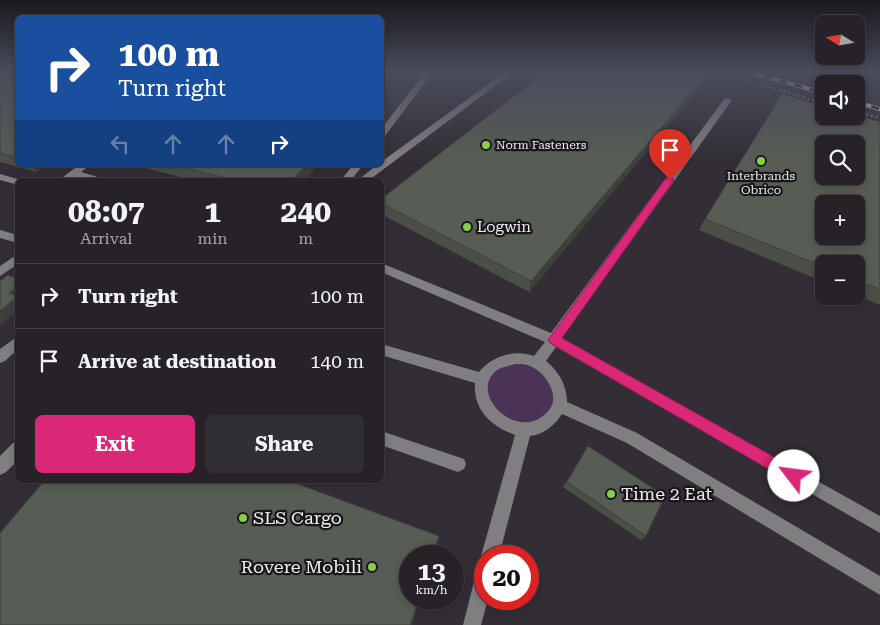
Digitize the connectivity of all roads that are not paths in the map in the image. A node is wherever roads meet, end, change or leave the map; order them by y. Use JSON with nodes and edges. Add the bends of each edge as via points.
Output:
{"nodes":[{"id":1,"x":407,"y":101,"type":"edge"},
{"id":2,"x":470,"y":101,"type":"edge"},
{"id":3,"x":727,"y":101,"type":"edge"},
{"id":4,"x":384,"y":131,"type":"edge"},
{"id":5,"x":384,"y":165,"type":"edge"},
{"id":6,"x":82,"y":167,"type":"edge"},
{"id":7,"x":356,"y":167,"type":"edge"},
{"id":8,"x":381,"y":167,"type":"edge"},
{"id":9,"x":73,"y":174,"type":"junction"},
{"id":10,"x":0,"y":177,"type":"edge"},
{"id":11,"x":67,"y":178,"type":"edge"},
{"id":12,"x":90,"y":178,"type":"edge"},
{"id":13,"x":348,"y":178,"type":"edge"},
{"id":14,"x":366,"y":178,"type":"edge"},
{"id":15,"x":15,"y":181,"type":"edge"},
{"id":16,"x":0,"y":234,"type":"edge"},
{"id":17,"x":15,"y":238,"type":"edge"},
{"id":18,"x":384,"y":268,"type":"edge"},
{"id":19,"x":554,"y":340,"type":"junction"},
{"id":20,"x":15,"y":344,"type":"edge"},
{"id":21,"x":384,"y":350,"type":"edge"},
{"id":22,"x":0,"y":357,"type":"edge"},
{"id":23,"x":537,"y":363,"type":"junction"},
{"id":24,"x":482,"y":380,"type":"junction"},
{"id":25,"x":559,"y":406,"type":"junction"},
{"id":26,"x":524,"y":429,"type":"junction"},
{"id":27,"x":384,"y":439,"type":"edge"},
{"id":28,"x":15,"y":451,"type":"edge"},
{"id":29,"x":458,"y":464,"type":"dead end"},
{"id":30,"x":0,"y":467,"type":"edge"},
{"id":31,"x":880,"y":525,"type":"edge"},
{"id":32,"x":493,"y":545,"type":"edge"},
{"id":33,"x":880,"y":586,"type":"edge"},
{"id":34,"x":476,"y":610,"type":"edge"},
{"id":35,"x":472,"y":625,"type":"edge"}],
"edges":[{"from":1,"to":4,"type":"street"},
{"from":2,"to":5,"type":"street"},
{"from":3,"to":19,"type":"street"},
{"from":6,"to":9,"type":"street"},
{"from":7,"to":13,"type":"street"},
{"from":8,"to":14,"type":"street"},
{"from":9,"to":11,"type":"street"},
{"from":9,"to":12,"type":"street"},
{"from":10,"to":15,"type":"street"},
{"from":16,"to":17,"type":"street"},
{"from":18,"to":19,"type":"street"},
{"from":19,"to":23,"type":"street"},
{"from":19,"to":31,"type":"street"},
{"from":20,"to":22,"type":"street"},
{"from":21,"to":24,"type":"street"},
{"from":23,"to":24,"type":"street","via":[[515,358],[504,360],[494,364]]},
{"from":23,"to":25,"type":"street","via":[[554,377],[560,396]]},
{"from":24,"to":26,"type":"street","via":[[481,398],[492,417],[512,428]]},
{"from":25,"to":26,"type":"street","via":[[546,423]]},
{"from":25,"to":33,"type":"street","via":[[632,438]]},
{"from":26,"to":32,"type":"street"},
{"from":27,"to":29,"type":"street"},
{"from":28,"to":30,"type":"street"},
{"from":34,"to":35,"type":"street"}]}
